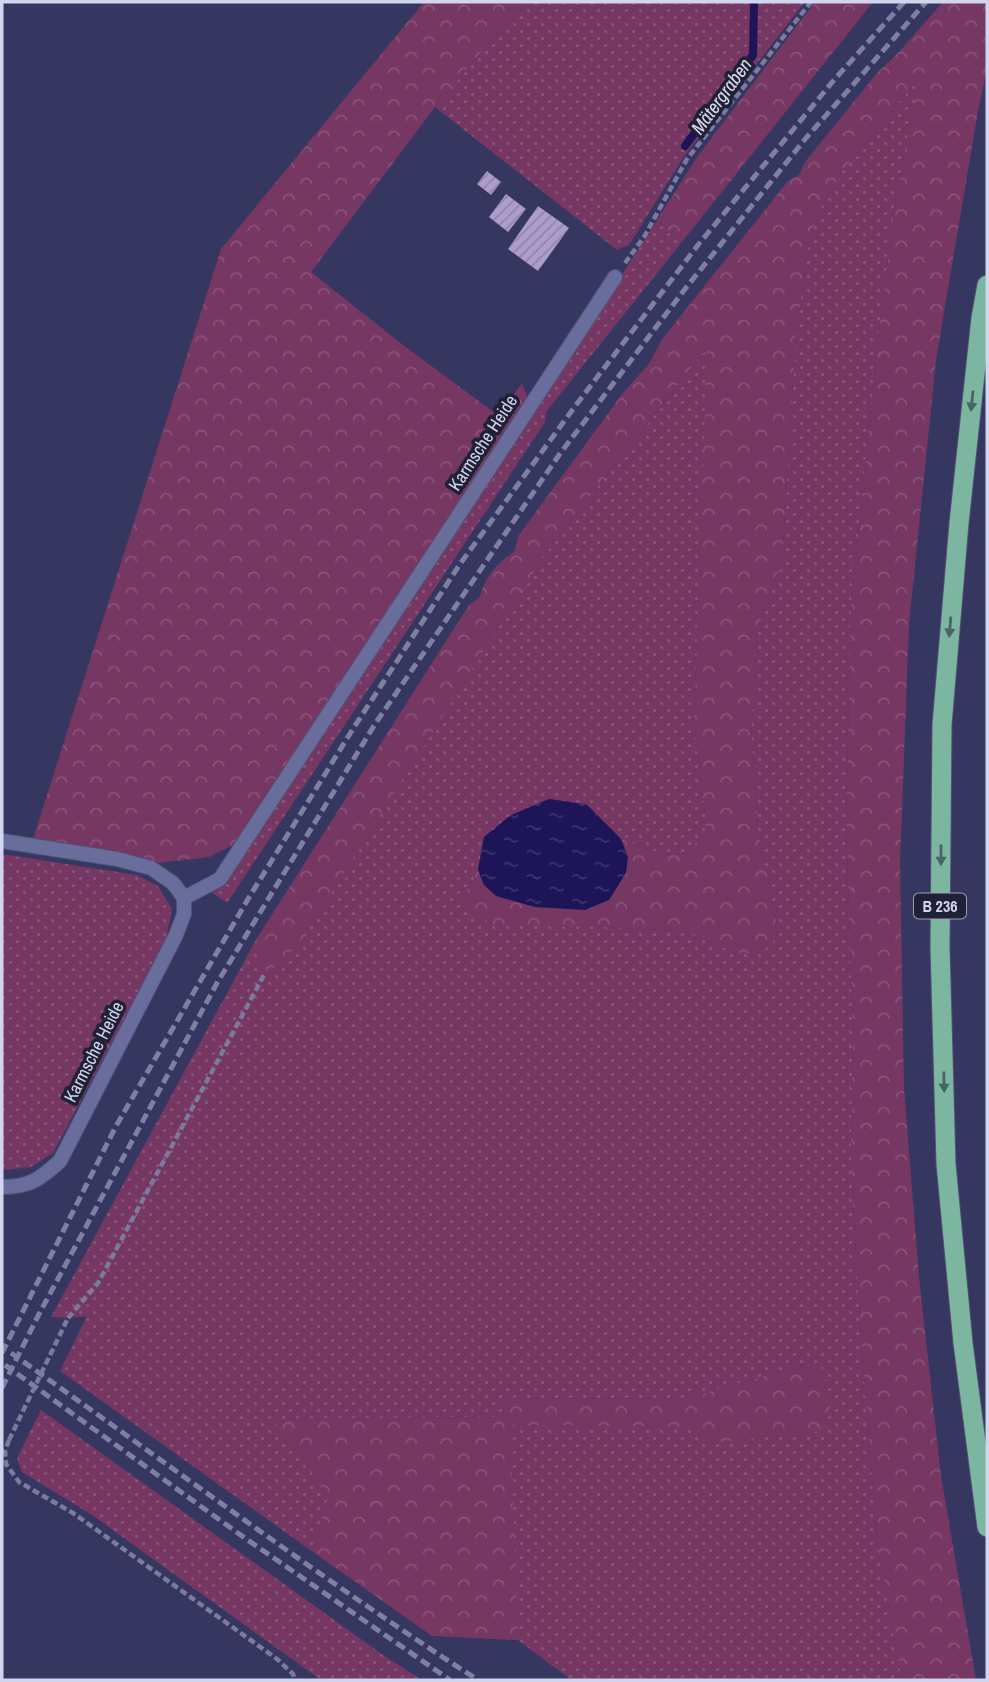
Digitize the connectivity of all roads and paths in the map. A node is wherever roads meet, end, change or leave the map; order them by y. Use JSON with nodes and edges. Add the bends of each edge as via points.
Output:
{"nodes":[{"id":1,"x":811,"y":2,"type":"edge"},
{"id":2,"x":615,"y":277,"type":"joint"},
{"id":3,"x":987,"y":285,"type":"edge"},
{"id":4,"x":2,"y":841,"type":"edge"},
{"id":5,"x":184,"y":898,"type":"junction"},
{"id":6,"x":265,"y":973,"type":"dead end"},
{"id":7,"x":2,"y":1187,"type":"edge"},
{"id":8,"x":987,"y":1527,"type":"edge"},
{"id":9,"x":295,"y":1680,"type":"edge"}],
"edges":[{"from":1,"to":2,"type":"path","via":[[687,159],[644,237]]},
{"from":2,"to":5,"type":"lane","name":"Karmsche Heide","via":[[220,879]]},
{"from":3,"to":8,"type":"highway","number":"B 236","one_way":true,"via":[[960,510],[942,725],[940,933],[946,1164]]},
{"from":4,"to":5,"type":"lane","via":[[117,859],[151,869],[173,883]]},
{"from":5,"to":7,"type":"lane","name":"Karmsche Heide","via":[[176,935],[60,1161],[42,1178],[23,1186]]},
{"from":6,"to":9,"type":"path","bridge":true,"via":[[98,1283],[68,1318],[5,1451],[6,1464],[19,1482],[73,1513],[209,1610],[277,1659]]}]}
